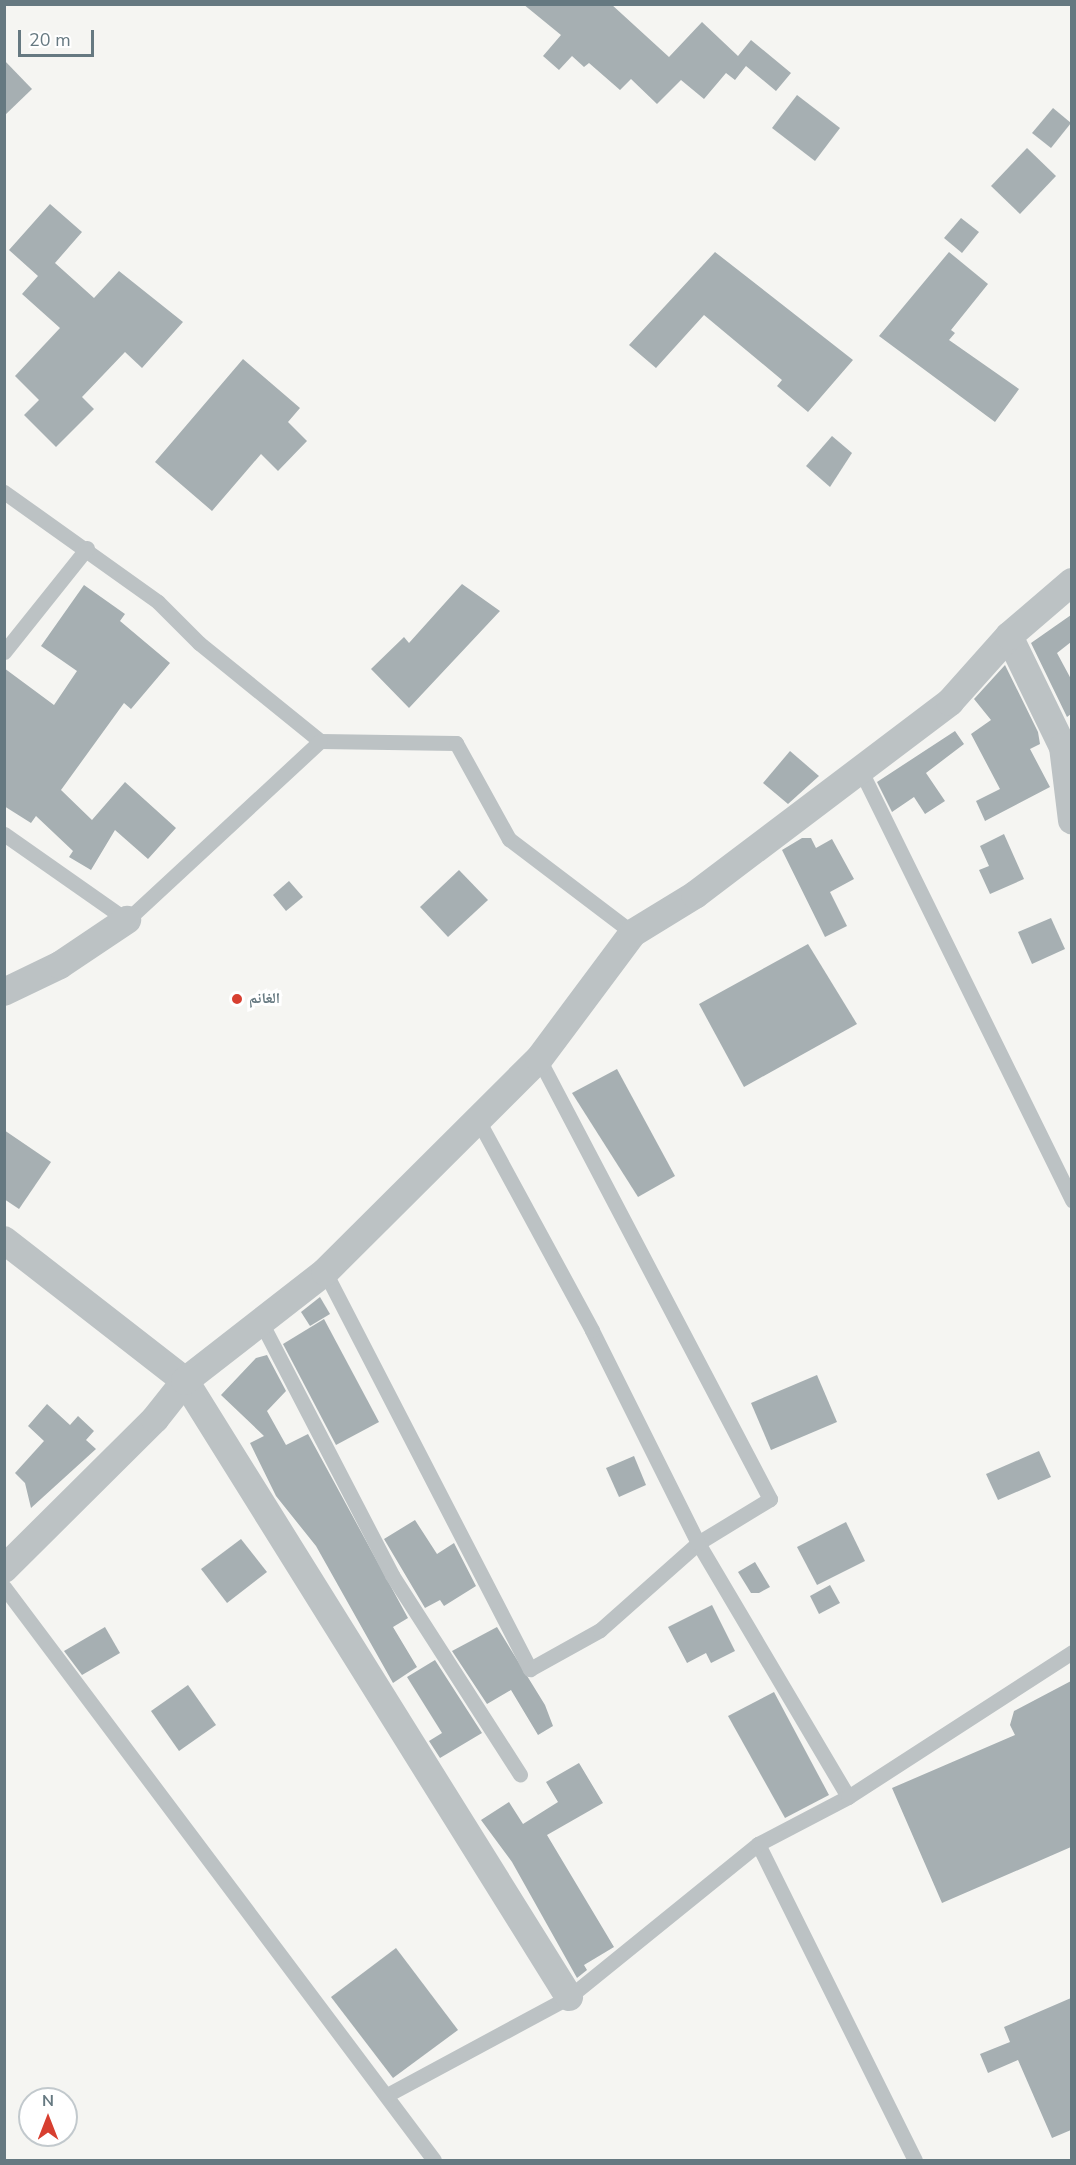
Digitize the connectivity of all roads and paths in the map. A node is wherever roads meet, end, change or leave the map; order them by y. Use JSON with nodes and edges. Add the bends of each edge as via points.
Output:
{"nodes":[{"id":1,"x":4,"y":492,"type":"edge"},
{"id":2,"x":87,"y":548,"type":"junction"},
{"id":3,"x":1071,"y":582,"type":"edge"},
{"id":4,"x":1009,"y":636,"type":"junction"},
{"id":5,"x":4,"y":652,"type":"edge"},
{"id":6,"x":320,"y":741,"type":"junction"},
{"id":7,"x":860,"y":767,"type":"junction"},
{"id":8,"x":1071,"y":820,"type":"edge"},
{"id":9,"x":4,"y":834,"type":"edge"},
{"id":10,"x":127,"y":920,"type":"junction"},
{"id":11,"x":633,"y":933,"type":"junction"},
{"id":12,"x":4,"y":992,"type":"edge"},
{"id":13,"x":539,"y":1059,"type":"junction"},
{"id":14,"x":478,"y":1120,"type":"junction"},
{"id":15,"x":1071,"y":1200,"type":"edge"},
{"id":16,"x":4,"y":1240,"type":"edge"},
{"id":17,"x":325,"y":1272,"type":"junction"},
{"id":18,"x":262,"y":1324,"type":"junction"},
{"id":19,"x":185,"y":1381,"type":"junction"},
{"id":20,"x":698,"y":1543,"type":"junction"},
{"id":21,"x":4,"y":1569,"type":"edge"},
{"id":22,"x":4,"y":1587,"type":"edge"},
{"id":23,"x":1071,"y":1652,"type":"edge"},
{"id":24,"x":520,"y":1774,"type":"dead end"},
{"id":25,"x":848,"y":1797,"type":"junction"},
{"id":26,"x":759,"y":1844,"type":"junction"},
{"id":27,"x":569,"y":1997,"type":"junction"},
{"id":28,"x":387,"y":2095,"type":"junction"},
{"id":29,"x":434,"y":2160,"type":"edge"},
{"id":30,"x":915,"y":2160,"type":"edge"}],
"edges":[{"from":1,"to":2,"type":"lane"},
{"from":2,"to":5,"type":"lane"},
{"from":2,"to":6,"type":"lane"},
{"from":3,"to":4,"type":"street"},
{"from":4,"to":7,"type":"street","via":[[950,702]]},
{"from":4,"to":8,"type":"street","via":[[1063,747]]},
{"from":6,"to":10,"type":"lane"},
{"from":6,"to":11,"type":"lane","via":[[456,743],[509,839]]},
{"from":7,"to":11,"type":"street","via":[[695,895]]},
{"from":7,"to":15,"type":"lane"},
{"from":9,"to":10,"type":"lane"},
{"from":10,"to":12,"type":"street","via":[[60,965]]},
{"from":11,"to":13,"type":"street"},
{"from":13,"to":14,"type":"street"},
{"from":13,"to":20,"type":"lane","via":[[770,1499]]},
{"from":14,"to":17,"type":"street"},
{"from":14,"to":20,"type":"lane","via":[[597,1340]]},
{"from":16,"to":19,"type":"street"},
{"from":17,"to":18,"type":"street"},
{"from":17,"to":20,"type":"lane","via":[[530,1669],[600,1630]]},
{"from":18,"to":19,"type":"street"},
{"from":18,"to":24,"type":"lane","via":[[392,1575]]},
{"from":19,"to":21,"type":"street","via":[[155,1419]]},
{"from":19,"to":27,"type":"street"},
{"from":20,"to":25,"type":"lane"},
{"from":22,"to":28,"type":"lane"},
{"from":23,"to":25,"type":"lane"},
{"from":25,"to":26,"type":"lane"},
{"from":26,"to":27,"type":"lane"},
{"from":26,"to":30,"type":"lane"},
{"from":27,"to":28,"type":"lane"},
{"from":28,"to":29,"type":"lane"}]}
